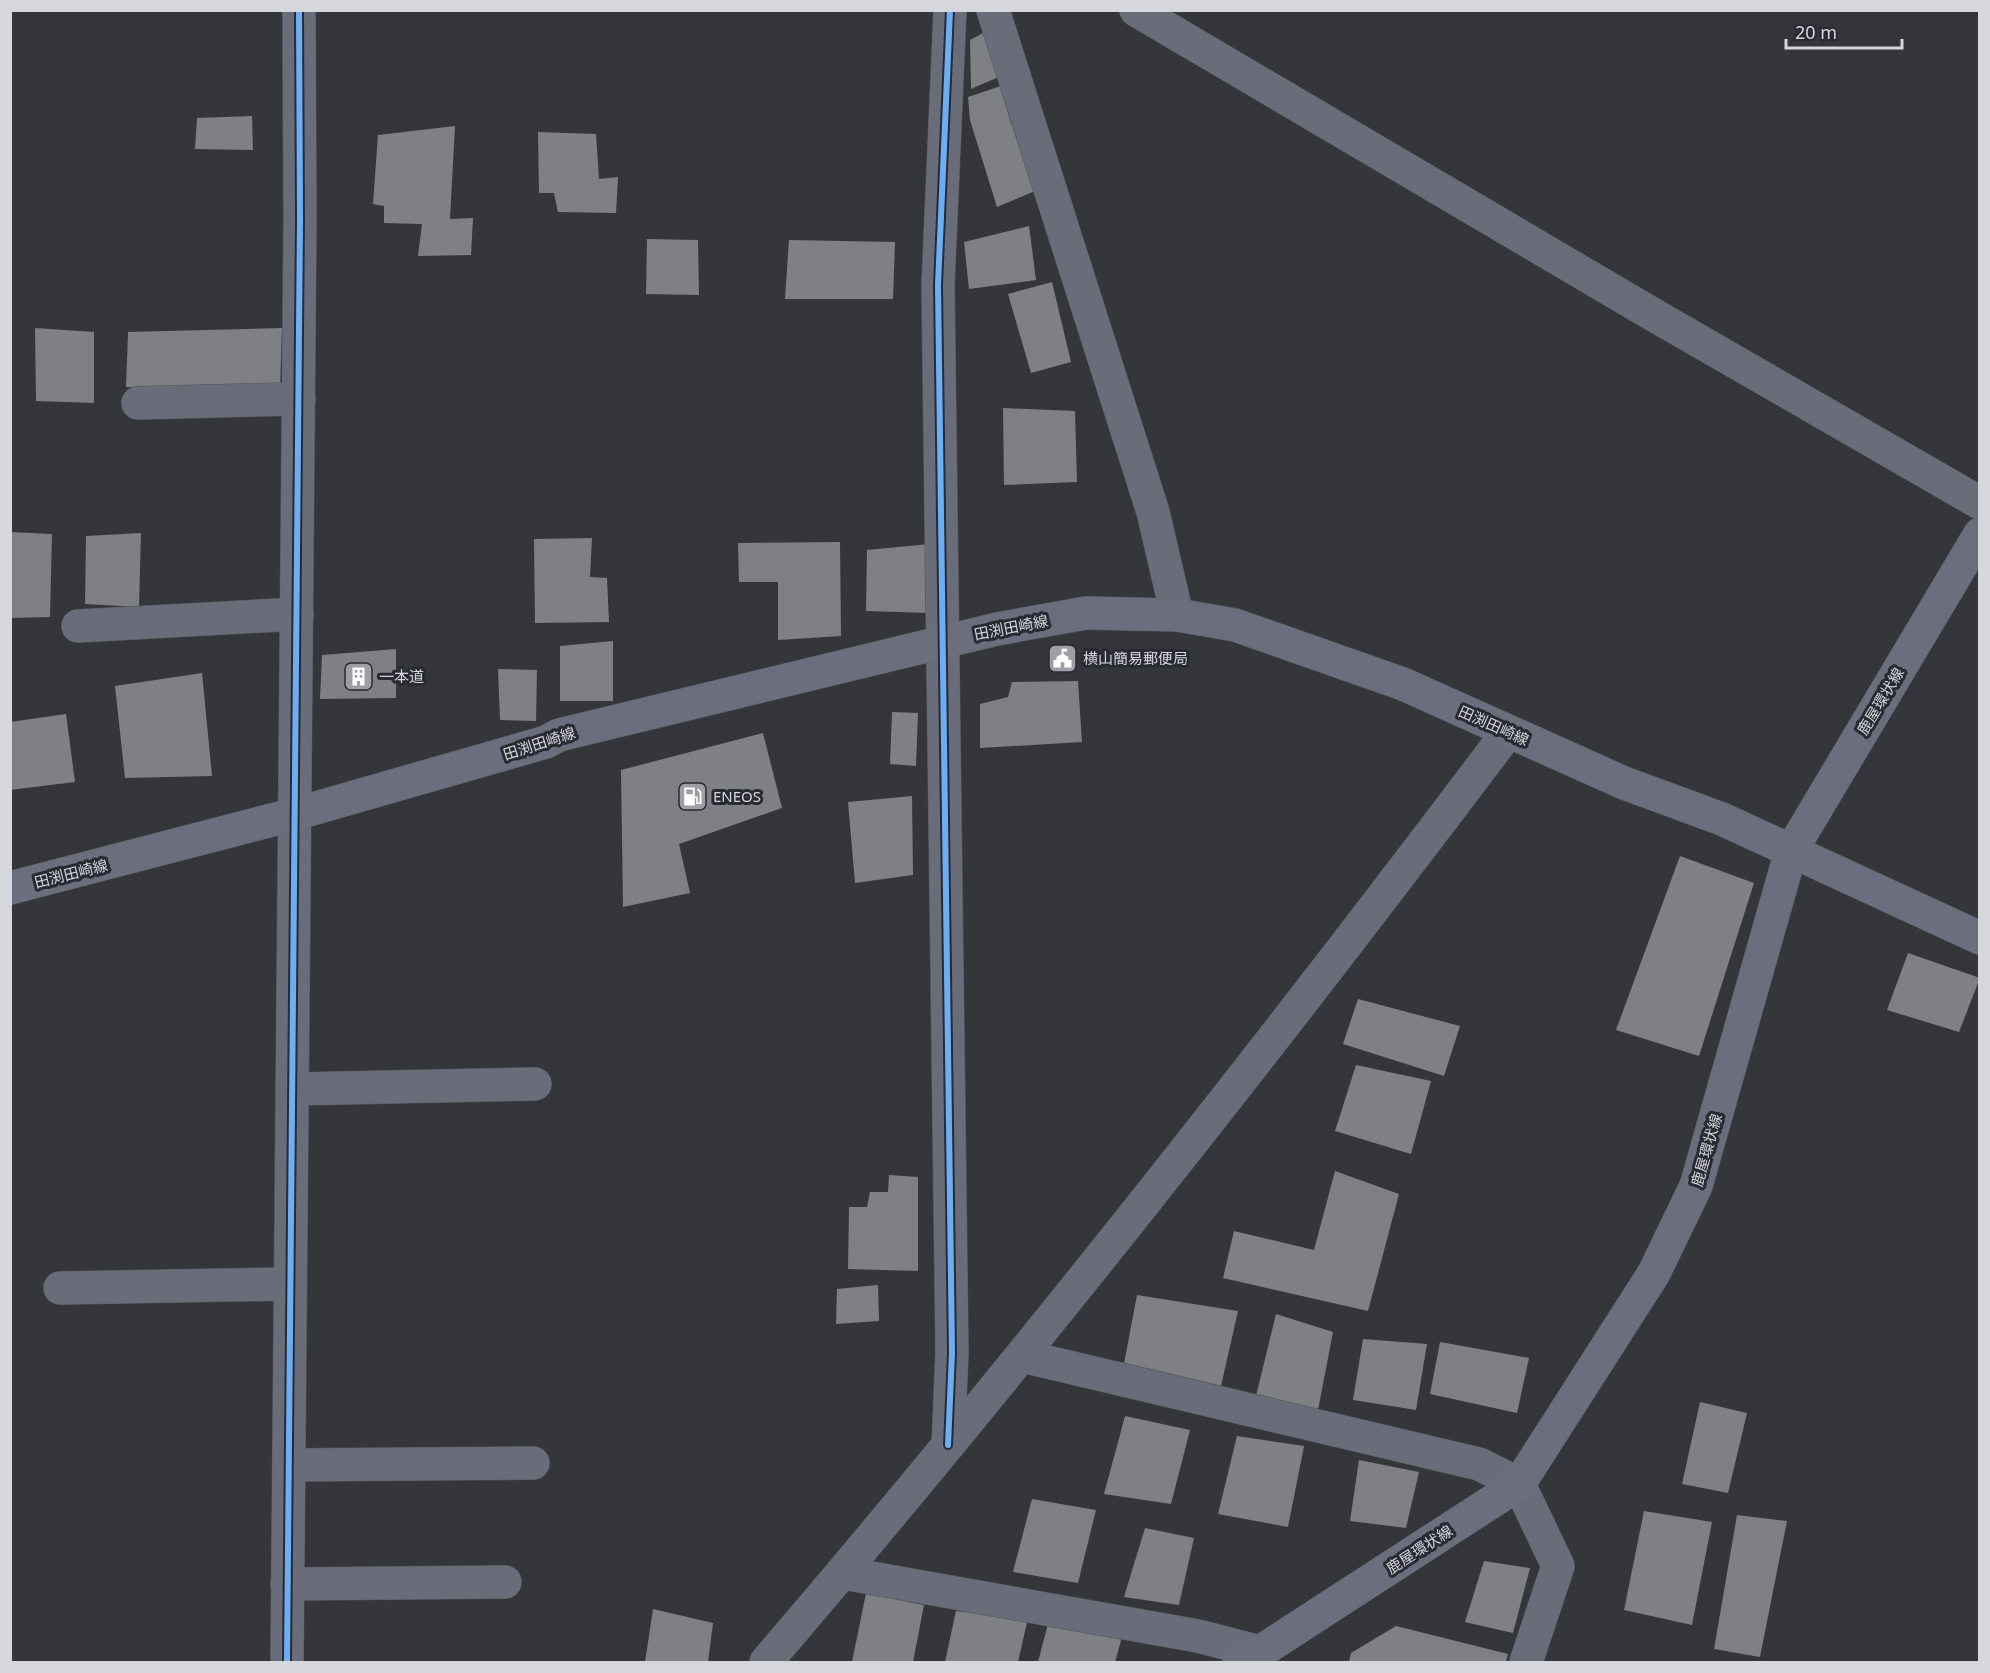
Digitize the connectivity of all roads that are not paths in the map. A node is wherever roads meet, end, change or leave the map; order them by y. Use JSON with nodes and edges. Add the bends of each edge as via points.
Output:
{"nodes":[{"id":1,"x":299,"y":10,"type":"edge"},
{"id":2,"x":950,"y":10,"type":"edge"},
{"id":3,"x":993,"y":10,"type":"edge"},
{"id":4,"x":1136,"y":10,"type":"edge"},
{"id":5,"x":299,"y":399,"type":"junction"},
{"id":6,"x":138,"y":403,"type":"dead end"},
{"id":7,"x":1980,"y":502,"type":"edge"},
{"id":8,"x":1980,"y":534,"type":"edge"},
{"id":9,"x":297,"y":614,"type":"junction"},
{"id":10,"x":1177,"y":615,"type":"junction"},
{"id":11,"x":78,"y":626,"type":"dead end"},
{"id":12,"x":943,"y":642,"type":"junction"},
{"id":13,"x":1508,"y":732,"type":"junction"},
{"id":14,"x":295,"y":814,"type":"junction"},
{"id":15,"x":1791,"y":850,"type":"junction"},
{"id":16,"x":10,"y":888,"type":"edge"},
{"id":17,"x":1980,"y":938,"type":"edge"},
{"id":18,"x":535,"y":1084,"type":"dead end"},
{"id":19,"x":292,"y":1089,"type":"junction"},
{"id":20,"x":290,"y":1284,"type":"junction"},
{"id":21,"x":60,"y":1288,"type":"dead end"},
{"id":22,"x":1022,"y":1356,"type":"junction"},
{"id":23,"x":948,"y":1445,"type":"junction"},
{"id":24,"x":533,"y":1462,"type":"dead end"},
{"id":25,"x":289,"y":1466,"type":"junction"},
{"id":26,"x":1520,"y":1484,"type":"junction"},
{"id":27,"x":843,"y":1573,"type":"junction"},
{"id":28,"x":505,"y":1582,"type":"dead end"},
{"id":29,"x":287,"y":1584,"type":"junction"},
{"id":30,"x":1250,"y":1657,"type":"edge"},
{"id":31,"x":286,"y":1662,"type":"edge"},
{"id":32,"x":766,"y":1662,"type":"edge"},
{"id":33,"x":1526,"y":1662,"type":"edge"}],
"edges":[{"from":1,"to":5,"type":"street"},
{"from":2,"to":12,"type":"street","via":[[938,285]]},
{"from":3,"to":10,"type":"street","via":[[1153,512]]},
{"from":4,"to":7,"type":"street"},
{"from":5,"to":6,"type":"street"},
{"from":5,"to":9,"type":"street"},
{"from":8,"to":15,"type":"main road","name":"鹿屋環状線"},
{"from":9,"to":11,"type":"street"},
{"from":9,"to":14,"type":"street"},
{"from":10,"to":12,"type":"main road","name":"田渕田崎線","via":[[1086,613]]},
{"from":10,"to":13,"type":"main road","name":"田渕田崎線","via":[[1235,625],[1403,684]]},
{"from":12,"to":14,"type":"main road","name":"田渕田崎線","via":[[559,735]]},
{"from":12,"to":23,"type":"street","via":[[952,1353]]},
{"from":13,"to":15,"type":"main road","name":"田渕田崎線"},
{"from":13,"to":22,"type":"street","via":[[1338,958]]},
{"from":14,"to":16,"type":"main road","name":"田渕田崎線"},
{"from":14,"to":19,"type":"street"},
{"from":15,"to":17,"type":"main road","name":"田渕田崎線"},
{"from":15,"to":26,"type":"main road","name":"鹿屋環状線","via":[[1696,1186],[1654,1273]]},
{"from":18,"to":19,"type":"street"},
{"from":19,"to":20,"type":"street"},
{"from":20,"to":21,"type":"street"},
{"from":20,"to":25,"type":"street"},
{"from":22,"to":23,"type":"street"},
{"from":22,"to":26,"type":"street","via":[[1479,1464]]},
{"from":23,"to":27,"type":"street"},
{"from":24,"to":25,"type":"street"},
{"from":25,"to":29,"type":"street"},
{"from":26,"to":30,"type":"main road","name":"鹿屋環状線"},
{"from":26,"to":33,"type":"street","via":[[1558,1566]]},
{"from":27,"to":30,"type":"street","via":[[1198,1636]]},
{"from":27,"to":32,"type":"street"},
{"from":28,"to":29,"type":"street"},
{"from":29,"to":31,"type":"street"}]}
